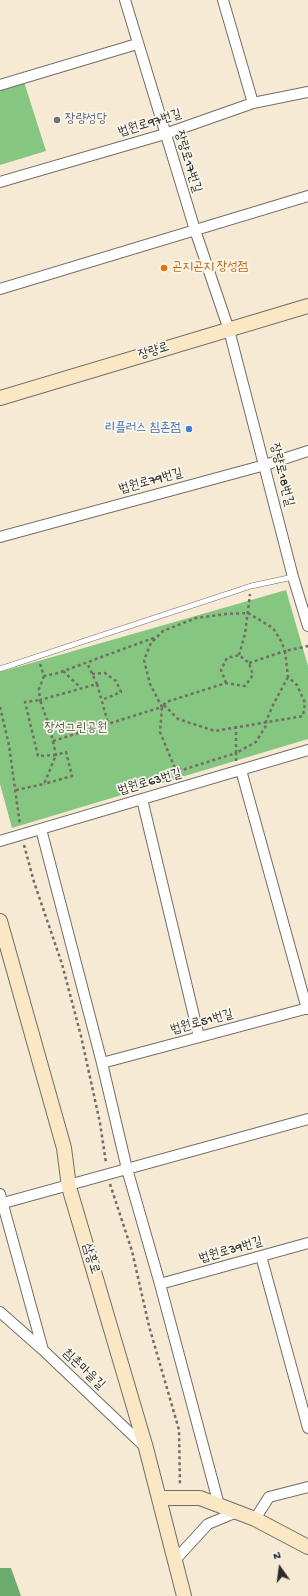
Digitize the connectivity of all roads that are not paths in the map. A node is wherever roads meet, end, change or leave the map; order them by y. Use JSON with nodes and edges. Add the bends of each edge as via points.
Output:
{"nodes":[{"id":1,"x":125,"y":0,"type":"edge"},
{"id":2,"x":223,"y":0,"type":"edge"},
{"id":3,"x":137,"y":44,"type":"junction"},
{"id":4,"x":0,"y":85,"type":"edge"},
{"id":5,"x":308,"y":92,"type":"edge"},
{"id":6,"x":253,"y":103,"type":"junction"},
{"id":7,"x":165,"y":134,"type":"junction"},
{"id":8,"x":0,"y":182,"type":"edge"},
{"id":9,"x":308,"y":196,"type":"edge"},
{"id":10,"x":194,"y":230,"type":"junction"},
{"id":11,"x":0,"y":289,"type":"edge"},
{"id":12,"x":308,"y":306,"type":"edge"},
{"id":13,"x":229,"y":330,"type":"junction"},
{"id":14,"x":0,"y":398,"type":"edge"},
{"id":15,"x":308,"y":451,"type":"edge"},
{"id":16,"x":265,"y":465,"type":"junction"},
{"id":17,"x":0,"y":537,"type":"edge"},
{"id":18,"x":293,"y":577,"type":"junction"},
{"id":19,"x":308,"y":626,"type":"edge"},
{"id":20,"x":0,"y":669,"type":"edge"},
{"id":21,"x":308,"y":750,"type":"edge"},
{"id":22,"x":241,"y":770,"type":"junction"},
{"id":23,"x":142,"y":799,"type":"junction"},
{"id":24,"x":41,"y":829,"type":"junction"},
{"id":25,"x":0,"y":841,"type":"edge"},
{"id":26,"x":0,"y":921,"type":"edge"},
{"id":27,"x":307,"y":1008,"type":"edge"},
{"id":28,"x":199,"y":1037,"type":"junction"},
{"id":29,"x":102,"y":1063,"type":"junction"},
{"id":30,"x":308,"y":1119,"type":"edge"},
{"id":31,"x":127,"y":1168,"type":"junction"},
{"id":32,"x":69,"y":1186,"type":"junction"},
{"id":33,"x":1,"y":1200,"type":"edge"},
{"id":34,"x":308,"y":1243,"type":"edge"},
{"id":35,"x":260,"y":1256,"type":"junction"},
{"id":36,"x":160,"y":1284,"type":"junction"},
{"id":37,"x":0,"y":1312,"type":"edge"},
{"id":38,"x":43,"y":1350,"type":"junction"},
{"id":39,"x":308,"y":1428,"type":"edge"},
{"id":40,"x":146,"y":1448,"type":"junction"},
{"id":41,"x":308,"y":1487,"type":"edge"},
{"id":42,"x":159,"y":1498,"type":"junction"},
{"id":43,"x":218,"y":1506,"type":"junction"},
{"id":44,"x":237,"y":1512,"type":"junction"},
{"id":45,"x":254,"y":1519,"type":"junction"},
{"id":46,"x":308,"y":1547,"type":"edge"},
{"id":47,"x":175,"y":1560,"type":"junction"},
{"id":48,"x":184,"y":1596,"type":"edge"}],
"edges":[{"from":1,"to":3,"type":"street","name":"장량로17번길"},
{"from":2,"to":6,"type":"street"},
{"from":3,"to":4,"type":"street"},
{"from":3,"to":7,"type":"street","name":"장량로17번길"},
{"from":5,"to":6,"type":"street","name":"법원로97번길"},
{"from":6,"to":7,"type":"street","name":"법원로97번길"},
{"from":7,"to":8,"type":"street","name":"법원로97번길"},
{"from":7,"to":10,"type":"street","name":"장량로17번길"},
{"from":9,"to":10,"type":"street"},
{"from":10,"to":11,"type":"street"},
{"from":10,"to":13,"type":"street","name":"장량로17번길"},
{"from":12,"to":13,"type":"main road","name":"장량로"},
{"from":13,"to":14,"type":"main road","name":"장량로"},
{"from":13,"to":16,"type":"street","name":"장량로18번길"},
{"from":15,"to":16,"type":"street","name":"법원로79번길"},
{"from":16,"to":17,"type":"street","name":"법원로79번길"},
{"from":16,"to":18,"type":"street","name":"장량로18번길"},
{"from":18,"to":19,"type":"street","name":"장량로18번길"},
{"from":18,"to":20,"type":"lane","via":[[250,586]]},
{"from":21,"to":22,"type":"street","name":"법원로63번길"},
{"from":22,"to":23,"type":"street","name":"법원로63번길"},
{"from":22,"to":27,"type":"street"},
{"from":23,"to":24,"type":"street","name":"법원로63번길"},
{"from":23,"to":28,"type":"street"},
{"from":24,"to":25,"type":"street","name":"법원로63번길"},
{"from":24,"to":29,"type":"street"},
{"from":26,"to":32,"type":"main road","name":"삼흥로","via":[[64,1148]]},
{"from":27,"to":28,"type":"street","name":"법원로51번길"},
{"from":28,"to":29,"type":"street","name":"법원로51번길"},
{"from":29,"to":31,"type":"street"},
{"from":30,"to":31,"type":"street"},
{"from":31,"to":32,"type":"street"},
{"from":31,"to":36,"type":"street"},
{"from":32,"to":33,"type":"street"},
{"from":32,"to":40,"type":"main road","name":"삼흥로"},
{"from":33,"to":38,"type":"street"},
{"from":34,"to":35,"type":"street","name":"법원로39번길"},
{"from":35,"to":36,"type":"street","name":"법원로39번길"},
{"from":35,"to":39,"type":"street"},
{"from":36,"to":43,"type":"street"},
{"from":37,"to":38,"type":"street","name":"침촌마을길"},
{"from":38,"to":40,"type":"street","name":"침촌마을길"},
{"from":40,"to":42,"type":"main road","name":"삼흥로"},
{"from":41,"to":45,"type":"street","via":[[269,1498]]},
{"from":42,"to":43,"type":"main road","via":[[200,1498]]},
{"from":42,"to":47,"type":"main road","name":"삼흥로"},
{"from":43,"to":44,"type":"main road"},
{"from":44,"to":45,"type":"main road"},
{"from":44,"to":47,"type":"street","via":[[208,1524]]},
{"from":45,"to":46,"type":"main road"},
{"from":47,"to":48,"type":"main road","name":"삼흥로"}]}
